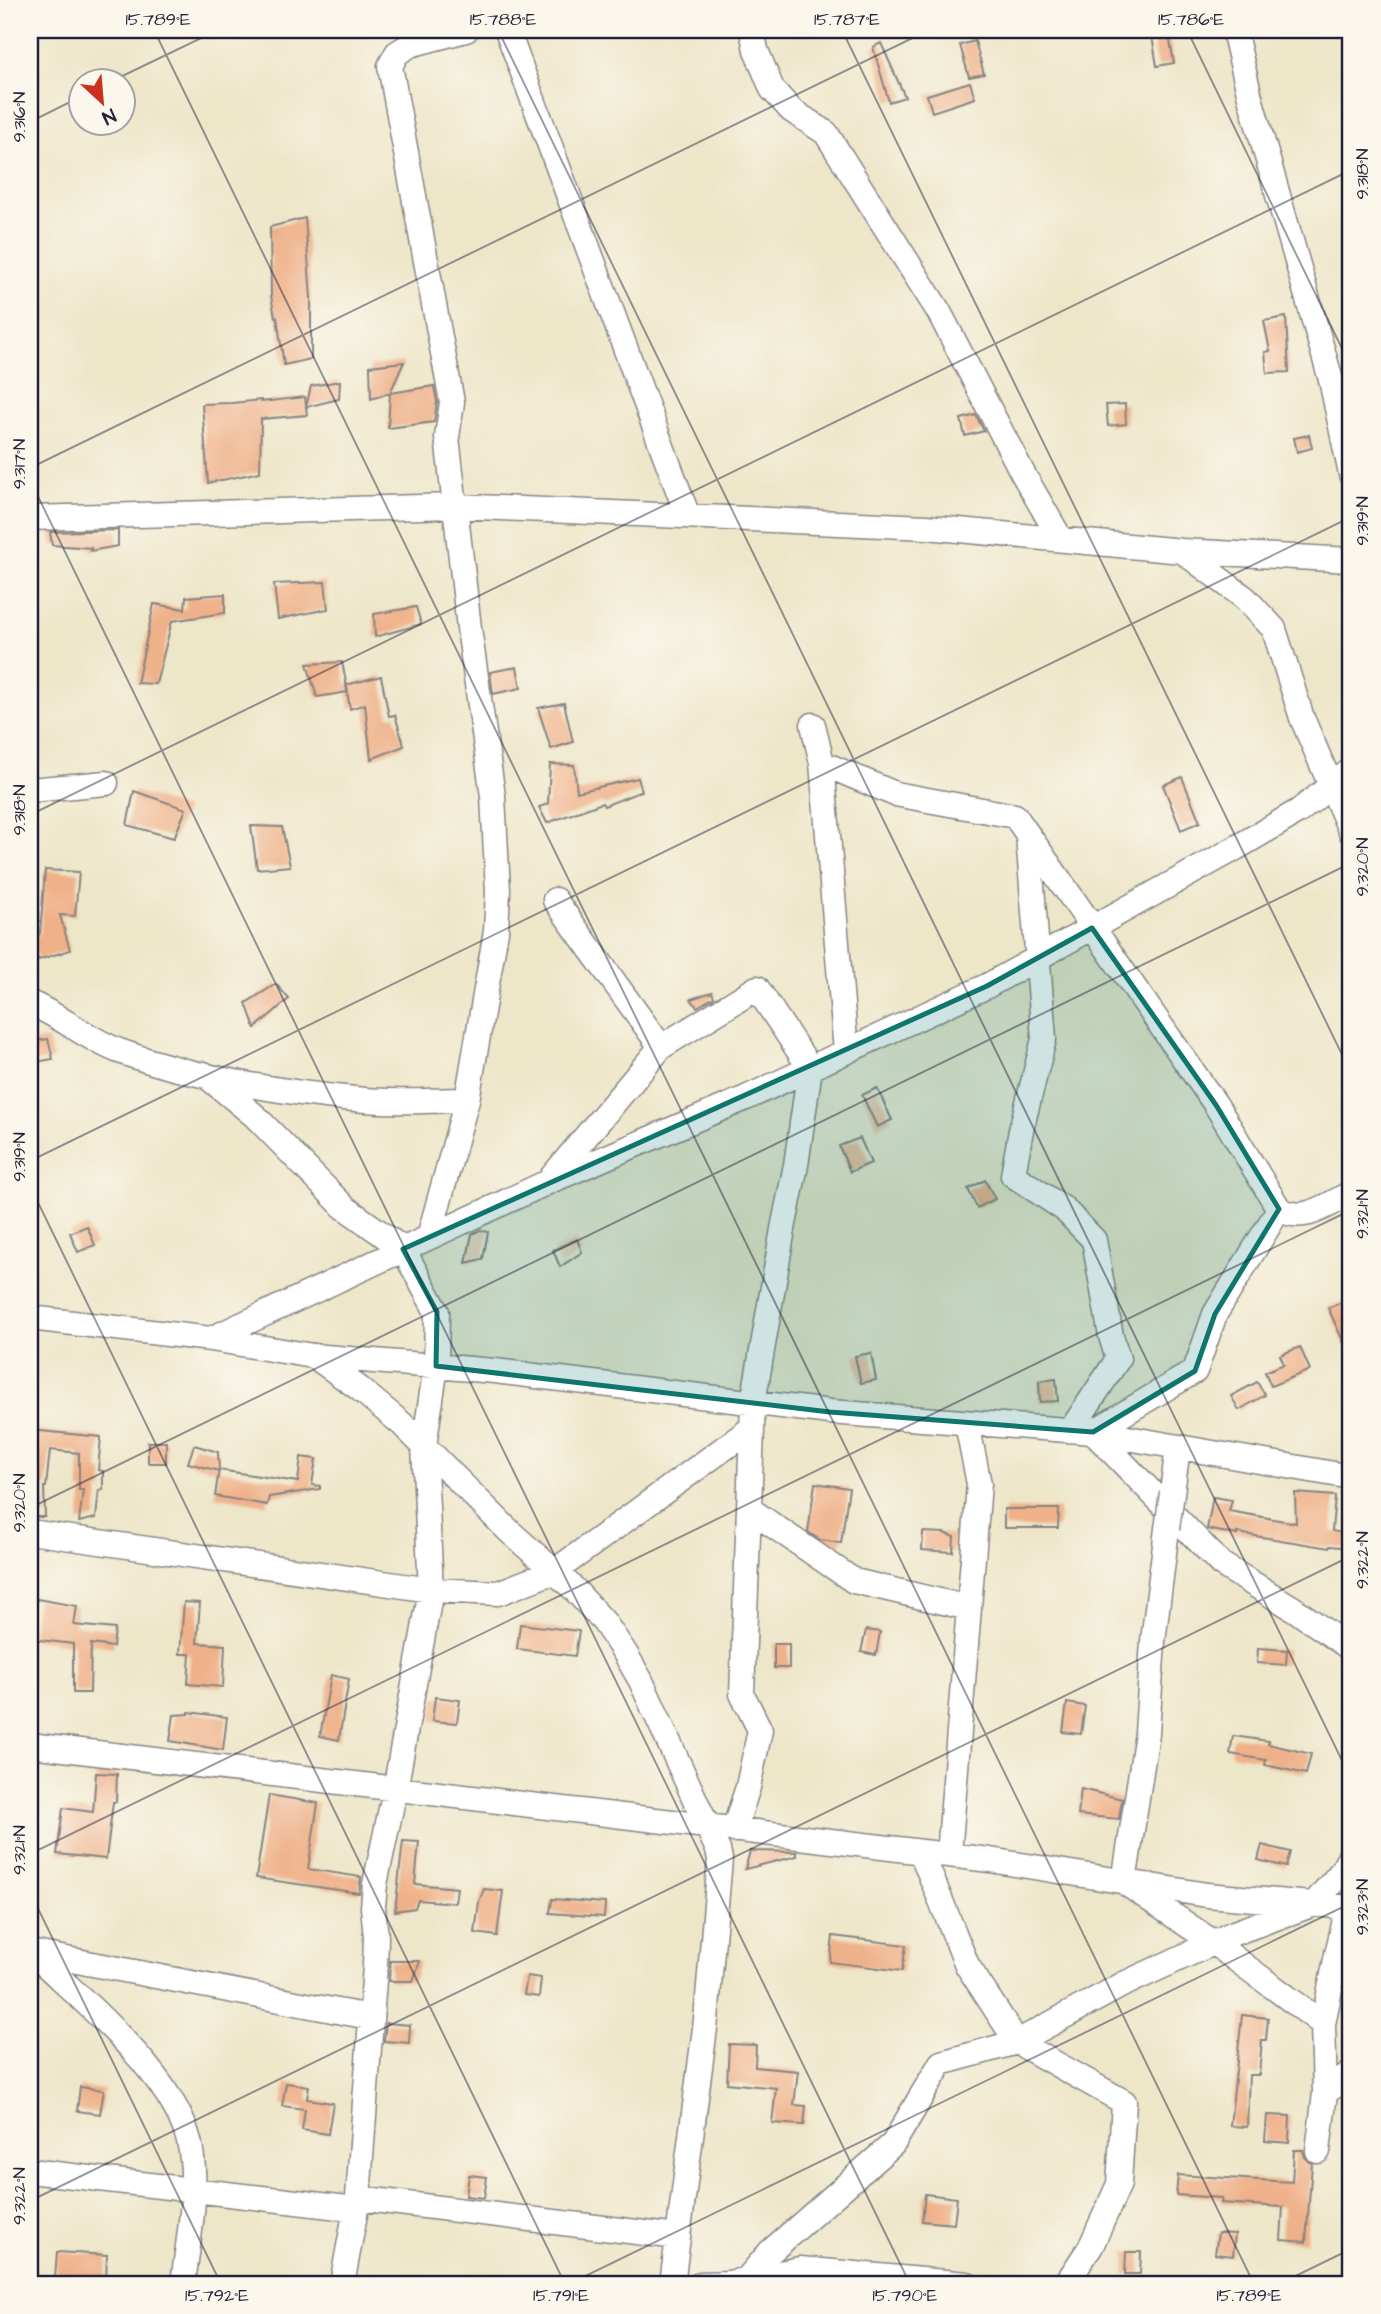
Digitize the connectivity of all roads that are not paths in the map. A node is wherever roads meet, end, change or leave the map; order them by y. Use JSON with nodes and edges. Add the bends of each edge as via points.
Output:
{"nodes":[{"id":1,"x":466,"y":30,"type":"edge"},
{"id":2,"x":507,"y":30,"type":"edge"},
{"id":3,"x":752,"y":30,"type":"edge"},
{"id":4,"x":1234,"y":30,"type":"edge"},
{"id":5,"x":1351,"y":474,"type":"edge"},
{"id":6,"x":455,"y":506,"type":"junction"},
{"id":7,"x":687,"y":514,"type":"junction"},
{"id":8,"x":30,"y":518,"type":"edge"},
{"id":9,"x":1060,"y":538,"type":"junction"},
{"id":10,"x":1182,"y":551,"type":"junction"},
{"id":11,"x":1351,"y":560,"type":"edge"},
{"id":12,"x":813,"y":725,"type":"dead end"},
{"id":13,"x":822,"y":763,"type":"junction"},
{"id":14,"x":1351,"y":770,"type":"edge"},
{"id":15,"x":106,"y":783,"type":"dead end"},
{"id":16,"x":1331,"y":786,"type":"junction"},
{"id":17,"x":30,"y":790,"type":"edge"},
{"id":18,"x":1351,"y":832,"type":"edge"},
{"id":19,"x":1028,"y":835,"type":"junction"},
{"id":20,"x":555,"y":900,"type":"dead end"},
{"id":21,"x":1091,"y":928,"type":"junction"},
{"id":22,"x":1038,"y":958,"type":"junction"},
{"id":23,"x":30,"y":1003,"type":"edge"},
{"id":24,"x":661,"y":1047,"type":"junction"},
{"id":25,"x":846,"y":1052,"type":"junction"},
{"id":26,"x":810,"y":1068,"type":"junction"},
{"id":27,"x":204,"y":1074,"type":"junction"},
{"id":28,"x":467,"y":1100,"type":"junction"},
{"id":29,"x":548,"y":1182,"type":"junction"},
{"id":30,"x":1351,"y":1193,"type":"edge"},
{"id":31,"x":1279,"y":1209,"type":"junction"},
{"id":32,"x":429,"y":1237,"type":"junction"},
{"id":33,"x":403,"y":1249,"type":"junction"},
{"id":34,"x":30,"y":1318,"type":"edge"},
{"id":35,"x":211,"y":1339,"type":"junction"},
{"id":36,"x":313,"y":1356,"type":"junction"},
{"id":37,"x":436,"y":1366,"type":"junction"},
{"id":38,"x":753,"y":1403,"type":"junction"},
{"id":39,"x":967,"y":1423,"type":"junction"},
{"id":40,"x":752,"y":1428,"type":"junction"},
{"id":41,"x":1082,"y":1431,"type":"junction"},
{"id":42,"x":424,"y":1446,"type":"junction"},
{"id":43,"x":1178,"y":1447,"type":"junction"},
{"id":44,"x":1351,"y":1477,"type":"edge"},
{"id":45,"x":749,"y":1509,"type":"junction"},
{"id":46,"x":30,"y":1532,"type":"edge"},
{"id":47,"x":555,"y":1571,"type":"junction"},
{"id":48,"x":431,"y":1590,"type":"junction"},
{"id":49,"x":969,"y":1608,"type":"junction"},
{"id":50,"x":1351,"y":1649,"type":"edge"},
{"id":51,"x":30,"y":1745,"type":"edge"},
{"id":52,"x":395,"y":1790,"type":"junction"},
{"id":53,"x":707,"y":1827,"type":"junction"},
{"id":54,"x":734,"y":1830,"type":"junction"},
{"id":55,"x":921,"y":1852,"type":"junction"},
{"id":56,"x":1351,"y":1854,"type":"edge"},
{"id":57,"x":949,"y":1855,"type":"junction"},
{"id":58,"x":1124,"y":1882,"type":"junction"},
{"id":59,"x":1314,"y":1904,"type":"junction"},
{"id":60,"x":1350,"y":1906,"type":"edge"},
{"id":61,"x":1214,"y":1943,"type":"junction"},
{"id":62,"x":31,"y":1953,"type":"edge"},
{"id":63,"x":1344,"y":1961,"type":"edge"},
{"id":64,"x":369,"y":2017,"type":"junction"},
{"id":65,"x":1324,"y":2024,"type":"junction"},
{"id":66,"x":1017,"y":2042,"type":"junction"},
{"id":67,"x":1351,"y":2073,"type":"edge"},
{"id":68,"x":1325,"y":2093,"type":"junction"},
{"id":69,"x":1318,"y":2151,"type":"dead end"},
{"id":70,"x":30,"y":2171,"type":"edge"},
{"id":71,"x":195,"y":2189,"type":"junction"},
{"id":72,"x":357,"y":2204,"type":"junction"},
{"id":73,"x":678,"y":2237,"type":"junction"},
{"id":74,"x":831,"y":2278,"type":"edge"},
{"id":75,"x":746,"y":2280,"type":"junction"},
{"id":76,"x":183,"y":2284,"type":"edge"},
{"id":77,"x":342,"y":2284,"type":"edge"},
{"id":78,"x":673,"y":2284,"type":"edge"},
{"id":79,"x":701,"y":2284,"type":"edge"},
{"id":80,"x":967,"y":2284,"type":"edge"},
{"id":81,"x":1066,"y":2284,"type":"edge"}],
"edges":[{"from":1,"to":6,"type":"street","via":[[410,45],[397,53],[390,66],[452,401],[447,437]]},
{"from":2,"to":7,"type":"street"},
{"from":3,"to":9,"type":"street","via":[[755,50],[772,89],[791,110],[826,133],[939,312]]},
{"from":4,"to":5,"type":"street","via":[[1331,380]]},
{"from":6,"to":7,"type":"street"},
{"from":6,"to":8,"type":"street"},
{"from":6,"to":28,"type":"street","via":[[493,796],[499,891]]},
{"from":7,"to":9,"type":"street"},
{"from":9,"to":10,"type":"street"},
{"from":10,"to":11,"type":"street"},
{"from":10,"to":16,"type":"street","via":[[1245,598],[1274,629],[1302,718]]},
{"from":12,"to":13,"type":"street"},
{"from":13,"to":19,"type":"street","via":[[895,794],[1015,816]]},
{"from":13,"to":25,"type":"street"},
{"from":14,"to":16,"type":"street"},
{"from":15,"to":17,"type":"street"},
{"from":16,"to":18,"type":"street"},
{"from":16,"to":21,"type":"street","via":[[1267,830]]},
{"from":19,"to":21,"type":"street"},
{"from":19,"to":22,"type":"street"},
{"from":20,"to":24,"type":"street"},
{"from":21,"to":22,"type":"street"},
{"from":21,"to":31,"type":"street","via":[[1216,1105]]},
{"from":22,"to":25,"type":"street"},
{"from":22,"to":41,"type":"street","via":[[1044,1039],[1013,1175],[1064,1209],[1094,1240],[1118,1359]]},
{"from":23,"to":27,"type":"street","via":[[116,1050]]},
{"from":24,"to":26,"type":"street","via":[[757,988]]},
{"from":24,"to":29,"type":"street"},
{"from":25,"to":26,"type":"street"},
{"from":26,"to":29,"type":"street"},
{"from":26,"to":38,"type":"street"},
{"from":27,"to":28,"type":"street","via":[[300,1093],[368,1100]]},
{"from":27,"to":33,"type":"street","via":[[255,1116],[344,1206]]},
{"from":28,"to":32,"type":"street"},
{"from":29,"to":32,"type":"street"},
{"from":30,"to":31,"type":"street","via":[[1306,1215],[1291,1216]]},
{"from":31,"to":41,"type":"street","via":[[1215,1314],[1195,1371]]},
{"from":32,"to":33,"type":"street"},
{"from":33,"to":35,"type":"street"},
{"from":33,"to":37,"type":"street","via":[[437,1312]]},
{"from":34,"to":35,"type":"street"},
{"from":35,"to":36,"type":"street"},
{"from":36,"to":37,"type":"street"},
{"from":36,"to":42,"type":"street","via":[[360,1389]]},
{"from":37,"to":38,"type":"street"},
{"from":37,"to":42,"type":"street"},
{"from":38,"to":39,"type":"street"},
{"from":38,"to":40,"type":"street"},
{"from":39,"to":41,"type":"street"},
{"from":39,"to":49,"type":"street","via":[[979,1484]]},
{"from":40,"to":45,"type":"street"},
{"from":40,"to":47,"type":"street"},
{"from":41,"to":43,"type":"street"},
{"from":41,"to":50,"type":"street","via":[[1221,1564]]},
{"from":42,"to":47,"type":"street"},
{"from":42,"to":48,"type":"street"},
{"from":43,"to":44,"type":"street"},
{"from":43,"to":58,"type":"street","bridge":true,"via":[[1153,1641],[1147,1733]]},
{"from":45,"to":49,"type":"street","via":[[854,1581]]},
{"from":45,"to":54,"type":"street","via":[[742,1694],[760,1730]]},
{"from":46,"to":48,"type":"street"},
{"from":47,"to":48,"type":"street","via":[[498,1593]]},
{"from":47,"to":53,"type":"street","via":[[604,1622],[625,1653]]},
{"from":48,"to":52,"type":"street"},
{"from":49,"to":57,"type":"street"},
{"from":51,"to":52,"type":"street"},
{"from":52,"to":53,"type":"street"},
{"from":52,"to":64,"type":"street","via":[[375,1884],[376,1947]]},
{"from":53,"to":54,"type":"street"},
{"from":53,"to":73,"type":"street","via":[[720,1859],[706,2020]]},
{"from":54,"to":55,"type":"street"},
{"from":55,"to":57,"type":"street"},
{"from":55,"to":66,"type":"street","via":[[967,1965]]},
{"from":56,"to":59,"type":"street"},
{"from":57,"to":58,"type":"street"},
{"from":58,"to":59,"type":"street"},
{"from":58,"to":61,"type":"street"},
{"from":59,"to":60,"type":"street"},
{"from":59,"to":61,"type":"street"},
{"from":60,"to":63,"type":"street"},
{"from":61,"to":65,"type":"street"},
{"from":61,"to":66,"type":"street","via":[[1122,1985]]},
{"from":62,"to":64,"type":"street"},
{"from":62,"to":71,"type":"street","via":[[153,2073],[180,2114],[191,2148]]},
{"from":63,"to":65,"type":"street"},
{"from":64,"to":72,"type":"street"},
{"from":65,"to":68,"type":"street"},
{"from":66,"to":75,"type":"street","via":[[941,2063],[893,2144],[770,2252]]},
{"from":66,"to":81,"type":"street","via":[[1124,2102],[1119,2184],[1091,2246]]},
{"from":67,"to":68,"type":"street"},
{"from":68,"to":69,"type":"street"},
{"from":70,"to":71,"type":"street"},
{"from":71,"to":72,"type":"street"},
{"from":71,"to":76,"type":"street"},
{"from":72,"to":73,"type":"street"},
{"from":72,"to":77,"type":"street"},
{"from":73,"to":78,"type":"street"},
{"from":74,"to":75,"type":"street","via":[[800,2269]]},
{"from":74,"to":80,"type":"street"},
{"from":75,"to":79,"type":"street"}]}
